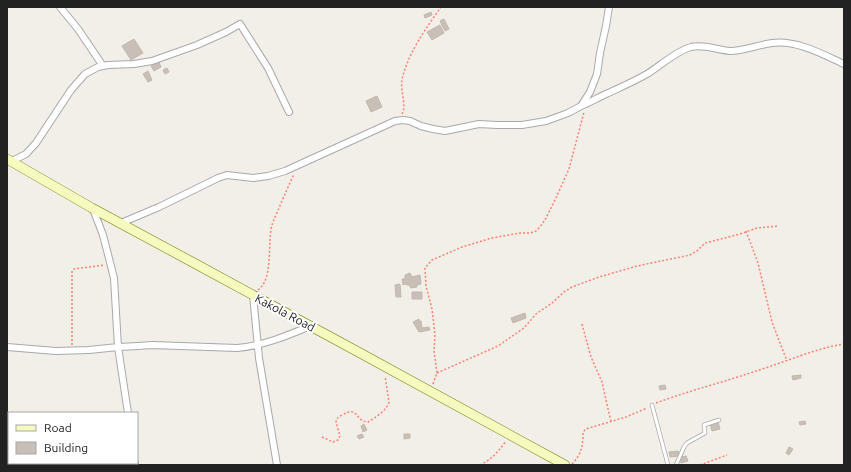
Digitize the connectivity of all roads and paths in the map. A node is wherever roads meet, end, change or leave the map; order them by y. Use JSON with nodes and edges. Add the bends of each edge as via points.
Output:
{"nodes":[{"id":1,"x":60,"y":7,"type":"edge"},
{"id":2,"x":441,"y":7,"type":"edge"},
{"id":3,"x":609,"y":7,"type":"edge"},
{"id":4,"x":844,"y":64,"type":"edge"},
{"id":5,"x":103,"y":66,"type":"junction"},
{"id":6,"x":583,"y":105,"type":"junction"},
{"id":7,"x":289,"y":112,"type":"dead end"},
{"id":8,"x":395,"y":121,"type":"junction"},
{"id":9,"x":10,"y":160,"type":"edge"},
{"id":10,"x":298,"y":166,"type":"junction"},
{"id":11,"x":92,"y":208,"type":"junction"},
{"id":12,"x":121,"y":223,"type":"junction"},
{"id":13,"x":779,"y":226,"type":"dead end"},
{"id":14,"x":746,"y":231,"type":"junction"},
{"id":15,"x":111,"y":264,"type":"junction"},
{"id":16,"x":252,"y":295,"type":"junction"},
{"id":17,"x":582,"y":324,"type":"dead end"},
{"id":18,"x":310,"y":326,"type":"junction"},
{"id":19,"x":257,"y":344,"type":"junction"},
{"id":20,"x":844,"y":344,"type":"edge"},
{"id":21,"x":118,"y":346,"type":"junction"},
{"id":22,"x":7,"y":347,"type":"edge"},
{"id":23,"x":72,"y":350,"type":"junction"},
{"id":24,"x":787,"y":361,"type":"junction"},
{"id":25,"x":384,"y":366,"type":"junction"},
{"id":26,"x":437,"y":373,"type":"junction"},
{"id":27,"x":430,"y":391,"type":"junction"},
{"id":28,"x":652,"y":405,"type":"junction"},
{"id":29,"x":128,"y":412,"type":"edge"},
{"id":30,"x":719,"y":420,"type":"dead end"},
{"id":31,"x":610,"y":422,"type":"junction"},
{"id":32,"x":511,"y":435,"type":"junction"},
{"id":33,"x":322,"y":437,"type":"dead end"},
{"id":34,"x":727,"y":455,"type":"dead end"},
{"id":35,"x":277,"y":465,"type":"edge"},
{"id":36,"x":480,"y":465,"type":"edge"},
{"id":37,"x":565,"y":465,"type":"edge"},
{"id":38,"x":571,"y":465,"type":"edge"},
{"id":39,"x":668,"y":465,"type":"edge"},
{"id":40,"x":676,"y":465,"type":"edge"},
{"id":41,"x":700,"y":465,"type":"edge"}],
"edges":[{"from":1,"to":5,"type":"street"},
{"from":2,"to":8,"type":"path","via":[[409,58],[401,82],[404,112]]},
{"from":3,"to":6,"type":"street","via":[[597,74]]},
{"from":4,"to":6,"type":"street","via":[[802,46],[784,42],[728,51],[701,46],[690,47],[635,81]]},
{"from":5,"to":7,"type":"street","via":[[152,62],[197,45],[240,24],[268,68]]},
{"from":5,"to":9,"type":"street","via":[[85,74],[71,90],[36,143],[26,154]]},
{"from":6,"to":8,"type":"street","via":[[546,121],[522,125],[479,124],[445,131],[427,128],[410,121]]},
{"from":6,"to":26,"type":"path","via":[[569,169],[540,227],[530,233],[492,238],[462,247],[432,260],[425,268],[435,335]]},
{"from":8,"to":10,"type":"street"},
{"from":9,"to":11,"type":"main road","name":"Kakola Road"},
{"from":10,"to":12,"type":"street","via":[[253,178],[227,175]]},
{"from":10,"to":16,"type":"path","via":[[271,226],[270,255],[265,279],[261,288]]},
{"from":11,"to":12,"type":"main road","name":"Kakola Road"},
{"from":11,"to":15,"type":"street"},
{"from":12,"to":16,"type":"main road","name":"Kakola Road"},
{"from":13,"to":14,"type":"path"},
{"from":14,"to":24,"type":"path","via":[[758,263],[772,322]]},
{"from":14,"to":26,"type":"path","via":[[705,244],[690,256],[636,266],[572,287],[536,314],[524,328],[498,346]]},
{"from":15,"to":21,"type":"street"},
{"from":15,"to":23,"type":"path","via":[[74,269],[71,273]]},
{"from":16,"to":18,"type":"main road","name":"Kakola Road"},
{"from":16,"to":19,"type":"street"},
{"from":17,"to":31,"type":"path","via":[[591,357],[602,382]]},
{"from":18,"to":19,"type":"street"},
{"from":18,"to":25,"type":"main road","name":"Kakola Road"},
{"from":19,"to":21,"type":"street","via":[[237,348]]},
{"from":19,"to":35,"type":"street"},
{"from":20,"to":24,"type":"path","via":[[803,354]]},
{"from":21,"to":23,"type":"street"},
{"from":21,"to":29,"type":"street"},
{"from":22,"to":23,"type":"street"},
{"from":24,"to":28,"type":"path"},
{"from":25,"to":27,"type":"main road","name":"Kakola Road"},
{"from":25,"to":33,"type":"path","via":[[389,402],[385,410],[368,422],[362,421],[354,412],[349,411],[336,420],[340,436],[338,440],[333,442]]},
{"from":26,"to":27,"type":"path"},
{"from":27,"to":32,"type":"main road","name":"Kakola Road"},
{"from":28,"to":31,"type":"path"},
{"from":28,"to":39,"type":"lane"},
{"from":30,"to":40,"type":"lane","via":[[704,424],[705,433],[684,446]]},
{"from":31,"to":38,"type":"path","via":[[583,432],[581,451]]},
{"from":32,"to":36,"type":"path","via":[[494,455]]},
{"from":32,"to":37,"type":"main road","name":"Kakola Road"},
{"from":34,"to":41,"type":"path"}]}
